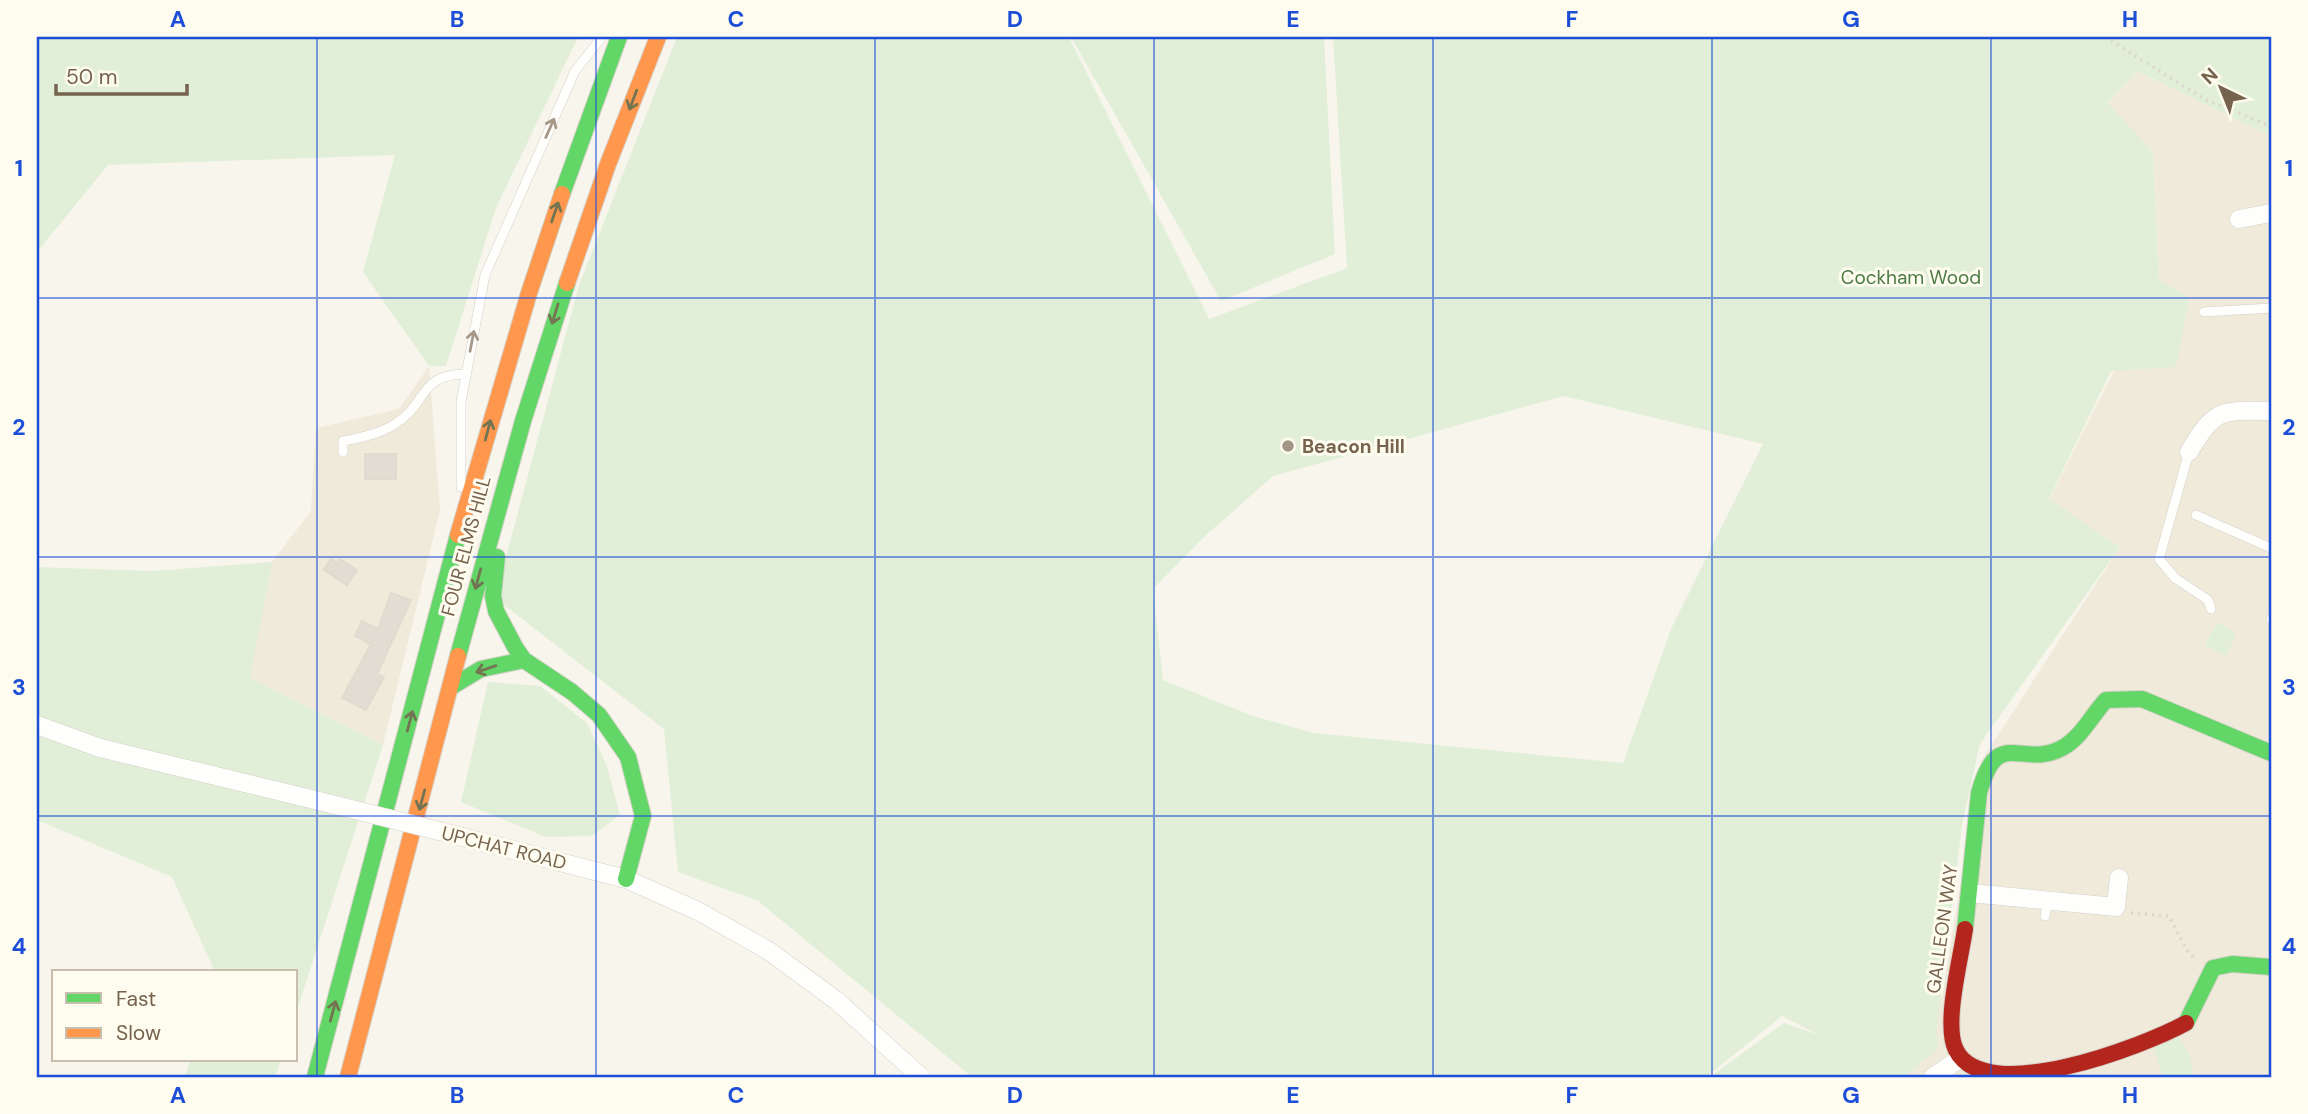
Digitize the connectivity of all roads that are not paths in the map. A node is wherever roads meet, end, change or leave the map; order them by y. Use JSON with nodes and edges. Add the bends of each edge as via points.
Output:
{"nodes":[{"id":1,"x":602,"y":37,"type":"edge"},
{"id":2,"x":619,"y":37,"type":"edge"},
{"id":3,"x":658,"y":37,"type":"edge"},
{"id":4,"x":2271,"y":214,"type":"edge"},
{"id":5,"x":2239,"y":219,"type":"dead end"},
{"id":6,"x":2271,"y":308,"type":"edge"},
{"id":7,"x":2204,"y":312,"type":"dead end"},
{"id":8,"x":466,"y":374,"type":"junction"},
{"id":9,"x":2271,"y":411,"type":"edge"},
{"id":10,"x":343,"y":452,"type":"dead end"},
{"id":11,"x":2189,"y":452,"type":"joint"},
{"id":12,"x":502,"y":496,"type":"junction"},
{"id":13,"x":2196,"y":515,"type":"dead end"},
{"id":14,"x":461,"y":530,"type":"junction"},
{"id":15,"x":2271,"y":548,"type":"edge"},
{"id":16,"x":2211,"y":609,"type":"dead end"},
{"id":17,"x":524,"y":660,"type":"junction"},
{"id":18,"x":452,"y":687,"type":"junction"},
{"id":19,"x":37,"y":724,"type":"edge"},
{"id":20,"x":2271,"y":753,"type":"edge"},
{"id":21,"x":2119,"y":878,"type":"dead end"},
{"id":22,"x":626,"y":879,"type":"junction"},
{"id":23,"x":1970,"y":893,"type":"junction"},
{"id":24,"x":2271,"y":967,"type":"edge"},
{"id":25,"x":1961,"y":1058,"type":"junction"},
{"id":26,"x":315,"y":1077,"type":"edge"},
{"id":27,"x":348,"y":1077,"type":"edge"},
{"id":28,"x":921,"y":1077,"type":"edge"},
{"id":29,"x":1933,"y":1077,"type":"edge"}],
"edges":[{"from":8,"to":1,"type":"lane","one_way":true,"via":[[485,275],[575,71]]},
{"from":14,"to":2,"type":"main road","name":"FOUR ELMS HILL","one_way":true,"via":[[517,323]]},
{"from":3,"to":12,"type":"main road","name":"FOUR ELMS HILL","one_way":true,"via":[[561,295]]},
{"from":4,"to":5,"type":"street"},
{"from":6,"to":7,"type":"lane"},
{"from":8,"to":10,"type":"lane","via":[[446,374],[426,388],[413,410],[395,425],[343,441]]},
{"from":8,"to":14,"type":"lane","via":[[461,402]]},
{"from":9,"to":11,"type":"street","via":[[2220,413],[2206,423]]},
{"from":11,"to":16,"type":"lane","via":[[2160,559],[2175,578],[2201,594]]},
{"from":12,"to":17,"type":"main road","via":[[493,596],[501,623]]},
{"from":12,"to":18,"type":"main road","name":"FOUR ELMS HILL","one_way":true},
{"from":13,"to":15,"type":"lane"},
{"from":26,"to":14,"type":"main road","name":"FOUR ELMS HILL","one_way":true},
{"from":17,"to":18,"type":"main road","one_way":true,"via":[[481,670]]},
{"from":17,"to":22,"type":"main road","via":[[599,715],[628,757],[643,816]]},
{"from":18,"to":27,"type":"main road","name":"FOUR ELMS HILL","one_way":true},
{"from":19,"to":22,"type":"street","name":"UPCHAT ROAD","bridge":true,"via":[[100,748]]},
{"from":20,"to":23,"type":"main road","name":"GALLEON WAY","via":[[2142,699],[2106,700],[2059,750],[2016,750],[1999,755],[1989,765],[1979,793]]},
{"from":21,"to":23,"type":"street","via":[[2116,907],[2047,909]]},
{"from":22,"to":28,"type":"street","name":"UPCHAT ROAD","via":[[769,951],[837,1001]]},
{"from":23,"to":25,"type":"main road","name":"GALLEON WAY","via":[[1951,1027],[1952,1042]]},
{"from":24,"to":25,"type":"main road","via":[[2218,965],[2207,974],[2189,1029],[2141,1045],[2031,1075],[1993,1072]]},
{"from":25,"to":29,"type":"street"}]}
